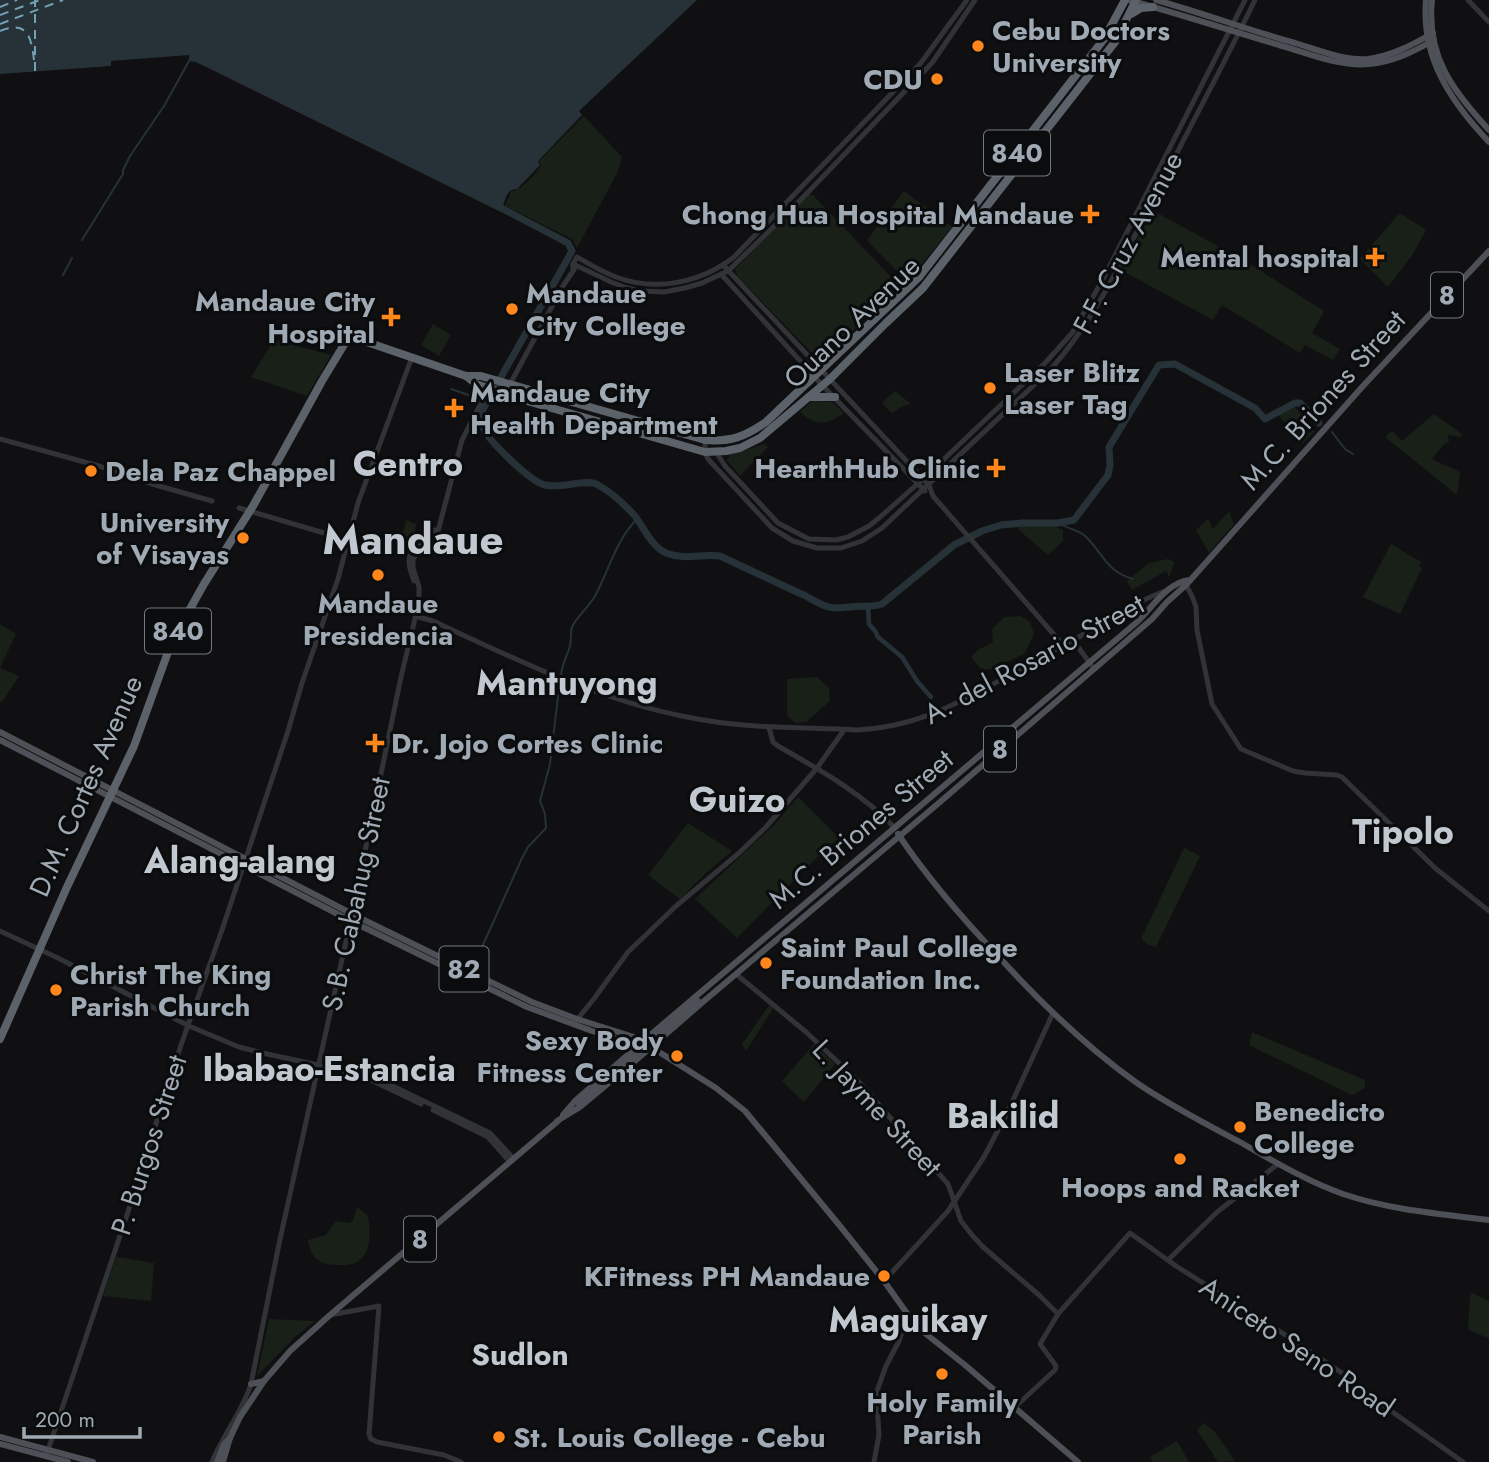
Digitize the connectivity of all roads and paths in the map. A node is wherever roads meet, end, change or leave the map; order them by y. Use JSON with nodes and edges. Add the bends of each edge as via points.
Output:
{"nodes":[{"id":1,"x":967,"y":0,"type":"edge"},
{"id":2,"x":975,"y":0,"type":"edge"},
{"id":3,"x":1115,"y":0,"type":"edge"},
{"id":4,"x":1131,"y":0,"type":"edge"},
{"id":5,"x":1245,"y":0,"type":"edge"},
{"id":6,"x":1255,"y":0,"type":"edge"},
{"id":7,"x":1426,"y":0,"type":"edge"},
{"id":8,"x":1432,"y":0,"type":"edge"},
{"id":9,"x":1468,"y":0,"type":"edge"},
{"id":10,"x":1156,"y":2,"type":"edge"},
{"id":11,"x":1119,"y":12,"type":"junction"},
{"id":12,"x":1125,"y":22,"type":"junction"},
{"id":13,"x":1489,"y":22,"type":"edge"},
{"id":14,"x":1231,"y":27,"type":"junction"},
{"id":15,"x":1241,"y":30,"type":"junction"},
{"id":16,"x":1431,"y":38,"type":"junction"},
{"id":17,"x":1452,"y":92,"type":"junction"},
{"id":18,"x":1045,"y":115,"type":"junction"},
{"id":19,"x":1054,"y":121,"type":"junction"},
{"id":20,"x":1489,"y":130,"type":"edge"},
{"id":21,"x":1489,"y":136,"type":"edge"},
{"id":22,"x":1489,"y":142,"type":"edge"},
{"id":23,"x":1489,"y":251,"type":"edge"},
{"id":24,"x":576,"y":263,"type":"junction"},
{"id":25,"x":720,"y":267,"type":"junction"},
{"id":26,"x":728,"y":271,"type":"junction"},
{"id":27,"x":722,"y":275,"type":"junction"},
{"id":28,"x":412,"y":357,"type":"junction"},
{"id":29,"x":833,"y":358,"type":"junction"},
{"id":30,"x":809,"y":364,"type":"junction"},
{"id":31,"x":817,"y":372,"type":"junction"},
{"id":32,"x":807,"y":382,"type":"junction"},
{"id":33,"x":826,"y":382,"type":"junction"},
{"id":34,"x":493,"y":386,"type":"junction"},
{"id":35,"x":809,"y":397,"type":"junction"},
{"id":36,"x":835,"y":397,"type":"junction"},
{"id":37,"x":0,"y":439,"type":"edge"},
{"id":38,"x":705,"y":440,"type":"junction"},
{"id":39,"x":887,"y":441,"type":"junction"},
{"id":40,"x":881,"y":446,"type":"junction"},
{"id":41,"x":705,"y":452,"type":"junction"},
{"id":42,"x":716,"y":452,"type":"junction"},
{"id":43,"x":923,"y":479,"type":"junction"},
{"id":44,"x":917,"y":484,"type":"junction"},
{"id":45,"x":929,"y":485,"type":"junction"},
{"id":46,"x":923,"y":490,"type":"junction"},
{"id":47,"x":931,"y":493,"type":"junction"},
{"id":48,"x":212,"y":501,"type":"dead end"},
{"id":49,"x":239,"y":508,"type":"dead end"},
{"id":50,"x":249,"y":512,"type":"junction"},
{"id":51,"x":348,"y":540,"type":"junction"},
{"id":52,"x":1188,"y":583,"type":"junction"},
{"id":53,"x":1168,"y":590,"type":"junction"},
{"id":54,"x":415,"y":616,"type":"junction"},
{"id":55,"x":1073,"y":640,"type":"junction"},
{"id":56,"x":1063,"y":645,"type":"junction"},
{"id":57,"x":1089,"y":662,"type":"junction"},
{"id":58,"x":1094,"y":669,"type":"junction"},
{"id":59,"x":769,"y":728,"type":"junction"},
{"id":60,"x":844,"y":730,"type":"junction"},
{"id":61,"x":0,"y":732,"type":"edge"},
{"id":62,"x":0,"y":740,"type":"edge"},
{"id":63,"x":16,"y":745,"type":"junction"},
{"id":64,"x":817,"y":768,"type":"junction"},
{"id":65,"x":111,"y":793,"type":"junction"},
{"id":66,"x":895,"y":828,"type":"junction"},
{"id":67,"x":900,"y":835,"type":"junction"},
{"id":68,"x":244,"y":862,"type":"junction"},
{"id":69,"x":1489,"y":911,"type":"edge"},
{"id":70,"x":351,"y":917,"type":"junction"},
{"id":71,"x":0,"y":931,"type":"edge"},
{"id":72,"x":40,"y":948,"type":"junction"},
{"id":73,"x":736,"y":974,"type":"junction"},
{"id":74,"x":722,"y":980,"type":"junction"},
{"id":75,"x":1053,"y":1013,"type":"junction"},
{"id":76,"x":575,"y":1022,"type":"junction"},
{"id":77,"x":189,"y":1026,"type":"junction"},
{"id":78,"x":654,"y":1032,"type":"junction"},
{"id":79,"x":632,"y":1036,"type":"junction"},
{"id":80,"x":617,"y":1038,"type":"junction"},
{"id":81,"x":661,"y":1038,"type":"junction"},
{"id":82,"x":0,"y":1039,"type":"edge"},
{"id":83,"x":642,"y":1043,"type":"junction"},
{"id":84,"x":651,"y":1048,"type":"junction"},
{"id":85,"x":624,"y":1058,"type":"junction"},
{"id":86,"x":319,"y":1067,"type":"junction"},
{"id":87,"x":557,"y":1121,"type":"junction"},
{"id":88,"x":512,"y":1161,"type":"junction"},
{"id":89,"x":1278,"y":1164,"type":"junction"},
{"id":90,"x":955,"y":1203,"type":"junction"},
{"id":91,"x":1489,"y":1220,"type":"edge"},
{"id":92,"x":1168,"y":1260,"type":"junction"},
{"id":93,"x":884,"y":1281,"type":"junction"},
{"id":94,"x":1058,"y":1314,"type":"junction"},
{"id":95,"x":330,"y":1315,"type":"junction"},
{"id":96,"x":907,"y":1315,"type":"junction"},
{"id":97,"x":264,"y":1381,"type":"junction"},
{"id":98,"x":251,"y":1384,"type":"junction"},
{"id":99,"x":1015,"y":1406,"type":"junction"},
{"id":100,"x":0,"y":1437,"type":"edge"},
{"id":101,"x":230,"y":1438,"type":"junction"},
{"id":102,"x":0,"y":1444,"type":"edge"},
{"id":103,"x":47,"y":1453,"type":"junction"},
{"id":104,"x":68,"y":1462,"type":"edge"},
{"id":105,"x":93,"y":1462,"type":"edge"},
{"id":106,"x":215,"y":1462,"type":"edge"},
{"id":107,"x":223,"y":1462,"type":"edge"},
{"id":108,"x":461,"y":1462,"type":"edge"},
{"id":109,"x":874,"y":1462,"type":"edge"},
{"id":110,"x":1077,"y":1462,"type":"edge"},
{"id":111,"x":1463,"y":1462,"type":"edge"}],
"edges":[{"from":1,"to":25,"type":"street","via":[[920,64]]},
{"from":2,"to":26,"type":"street","via":[[932,63]]},
{"from":3,"to":11,"type":"highway"},
{"from":4,"to":10,"type":"main road"},
{"from":4,"to":11,"type":"highway","name":"Ouano Avenue","number":"840"},
{"from":4,"to":12,"type":"highway","name":"Ouano Avenue","number":"840"},
{"from":5,"to":14,"type":"street","name":"F.F. Cruz Avenue"},
{"from":6,"to":15,"type":"street","name":"F.F. Cruz Avenue"},
{"from":7,"to":16,"type":"main road"},
{"from":8,"to":16,"type":"main road"},
{"from":9,"to":13,"type":"street"},
{"from":10,"to":12,"type":"highway","via":[[1137,9]]},
{"from":10,"to":14,"type":"main road"},
{"from":11,"to":18,"type":"highway","name":"Ouano Avenue","number":"840","via":[[1104,39]]},
{"from":12,"to":19,"type":"highway","name":"Ouano Avenue","number":"840","via":[[1115,42]]},
{"from":14,"to":15,"type":"main road"},
{"from":14,"to":43,"type":"street","name":"F.F. Cruz Avenue","via":[[1072,333]]},
{"from":15,"to":16,"type":"main road","via":[[1356,65],[1406,55]]},
{"from":15,"to":45,"type":"street","name":"F.F. Cruz Avenue","via":[[1112,281],[1070,349]]},
{"from":16,"to":17,"type":"main road","via":[[1438,72]]},
{"from":17,"to":20,"type":"main road"},
{"from":17,"to":21,"type":"main road"},
{"from":17,"to":22,"type":"main road"},
{"from":18,"to":19,"type":"highway"},
{"from":18,"to":29,"type":"highway","name":"Ouano Avenue","number":"840","via":[[919,277]]},
{"from":19,"to":33,"type":"highway","name":"Ouano Avenue","number":"840","via":[[929,281]]},
{"from":23,"to":52,"type":"main road","name":"M.C. Briones Street","number":"8"},
{"from":24,"to":25,"type":"street","via":[[642,284],[683,282]]},
{"from":24,"to":27,"type":"street","via":[[627,288],[664,292]]},
{"from":24,"to":34,"type":"street","name":"S.B. Cabahug Street"},
{"from":25,"to":26,"type":"street"},
{"from":25,"to":27,"type":"street"},
{"from":26,"to":27,"type":"street"},
{"from":26,"to":30,"type":"street"},
{"from":27,"to":30,"type":"street"},
{"from":28,"to":34,"type":"highway","number":"840","via":[[466,376],[479,376]]},
{"from":28,"to":50,"type":"highway","name":"D.M. Cortes Avenue","number":"840","via":[[358,339],[343,346]]},
{"from":28,"to":51,"type":"street","name":"P. Burgos Street"},
{"from":29,"to":30,"type":"highway"},
{"from":29,"to":31,"type":"highway","name":"Ouano Avenue","number":"840"},
{"from":30,"to":31,"type":"street"},
{"from":30,"to":32,"type":"highway"},
{"from":31,"to":32,"type":"highway","name":"Ouano Avenue","number":"840"},
{"from":31,"to":33,"type":"street"},
{"from":32,"to":38,"type":"highway","name":"Ouano Avenue","number":"840","via":[[751,433],[737,439]]},
{"from":33,"to":35,"type":"highway","name":"Ouano Avenue","number":"840"},
{"from":33,"to":36,"type":"street"},
{"from":33,"to":39,"type":"street"},
{"from":34,"to":38,"type":"highway","name":"Ouano Avenue","number":"840"},
{"from":34,"to":41,"type":"highway","name":"Ouano Avenue","number":"840"},
{"from":34,"to":54,"type":"street","name":"S.B. Cabahug Street","via":[[462,440],[438,532],[411,559]]},
{"from":35,"to":36,"type":"highway"},
{"from":35,"to":42,"type":"highway","name":"Ouano Avenue","number":"840","via":[[760,438]]},
{"from":36,"to":40,"type":"street"},
{"from":37,"to":48,"type":"street"},
{"from":38,"to":41,"type":"street"},
{"from":39,"to":40,"type":"street"},
{"from":39,"to":43,"type":"street"},
{"from":40,"to":44,"type":"street"},
{"from":41,"to":42,"type":"highway","name":"Ouano Avenue","number":"840"},
{"from":41,"to":46,"type":"street","name":"F.F. Cruz Avenue","via":[[772,528],[817,548],[841,548],[862,541]]},
{"from":42,"to":44,"type":"street","name":"F.F. Cruz Avenue","via":[[778,523],[809,539],[836,540],[858,533]]},
{"from":43,"to":44,"type":"street","name":"F.F. Cruz Avenue"},
{"from":43,"to":45,"type":"street"},
{"from":44,"to":46,"type":"street"},
{"from":45,"to":46,"type":"street","name":"F.F. Cruz Avenue"},
{"from":45,"to":47,"type":"street"},
{"from":46,"to":47,"type":"street"},
{"from":47,"to":56,"type":"street"},
{"from":49,"to":50,"type":"street"},
{"from":50,"to":51,"type":"street"},
{"from":50,"to":65,"type":"highway","name":"D.M. Cortes Avenue","number":"840","via":[[172,641],[136,742]]},
{"from":51,"to":68,"type":"street","name":"P. Burgos Street"},
{"from":52,"to":53,"type":"main road","name":"M.C. Briones Street","number":"8","via":[[1183,581]]},
{"from":52,"to":58,"type":"main road","name":"M.C. Briones Street","number":"8"},
{"from":52,"to":69,"type":"street","via":[[1211,701],[1241,749],[1293,771],[1342,777],[1435,867]]},
{"from":53,"to":55,"type":"street","name":"A. del Rosario Street"},
{"from":53,"to":57,"type":"main road","name":"M.C. Briones Street","number":"8"},
{"from":54,"to":59,"type":"street","name":"A. del Rosario Street","via":[[608,695],[688,718]]},
{"from":54,"to":70,"type":"street","name":"S.B. Cabahug Street"},
{"from":55,"to":56,"type":"street","name":"A. del Rosario Street"},
{"from":55,"to":57,"type":"street"},
{"from":56,"to":60,"type":"street","name":"A. del Rosario Street","via":[[923,718],[878,729]]},
{"from":57,"to":58,"type":"street"},
{"from":57,"to":66,"type":"main road","name":"M.C. Briones Street","number":"8"},
{"from":58,"to":67,"type":"main road","name":"M.C. Briones Street","number":"8"},
{"from":59,"to":60,"type":"street","name":"A. del Rosario Street"},
{"from":59,"to":64,"type":"street","via":[[773,741]]},
{"from":60,"to":64,"type":"street"},
{"from":61,"to":63,"type":"main road","number":"82"},
{"from":62,"to":63,"type":"main road","number":"82"},
{"from":63,"to":65,"type":"main road","number":"82"},
{"from":64,"to":66,"type":"street","via":[[878,810]]},
{"from":64,"to":76,"type":"street","via":[[766,827],[628,952]]},
{"from":65,"to":68,"type":"main road","number":"82"},
{"from":65,"to":72,"type":"highway","name":"D.M. Cortes Avenue","number":"840"},
{"from":66,"to":67,"type":"main road"},
{"from":66,"to":74,"type":"main road","name":"M.C. Briones Street","number":"8"},
{"from":67,"to":73,"type":"main road","name":"M.C. Briones Street","number":"8"},
{"from":67,"to":75,"type":"main road","via":[[935,886]]},
{"from":68,"to":70,"type":"main road","number":"82"},
{"from":68,"to":77,"type":"street","name":"P. Burgos Street"},
{"from":70,"to":76,"type":"main road","number":"82","via":[[527,1007]]},
{"from":70,"to":86,"type":"street","name":"S.B. Cabahug Street"},
{"from":71,"to":72,"type":"street"},
{"from":72,"to":77,"type":"street"},
{"from":72,"to":82,"type":"highway","name":"D.M. Cortes Avenue","number":"840"},
{"from":73,"to":74,"type":"main road","name":"M.C. Briones Street","number":"8"},
{"from":73,"to":90,"type":"street","name":"L. Jayme Street","via":[[859,1082],[937,1170]]},
{"from":74,"to":78,"type":"main road","name":"M.C. Briones Street","number":"8"},
{"from":74,"to":81,"type":"main road","name":"M.C. Briones Street","number":"8"},
{"from":74,"to":87,"type":"main road","name":"M.C. Briones Street","number":"8","bridge":true},
{"from":75,"to":89,"type":"main road","via":[[1136,1083]]},
{"from":75,"to":90,"type":"street","via":[[998,1133]]},
{"from":76,"to":79,"type":"main road","number":"82"},
{"from":76,"to":80,"type":"main road","number":"82"},
{"from":77,"to":86,"type":"street","via":[[247,1049]]},
{"from":77,"to":103,"type":"street","name":"P. Burgos Street"},
{"from":78,"to":79,"type":"main road"},
{"from":78,"to":81,"type":"main road"},
{"from":78,"to":83,"type":"main road","name":"M.C. Briones Street","number":"8"},
{"from":79,"to":83,"type":"main road","number":"82"},
{"from":80,"to":83,"type":"main road","number":"82"},
{"from":80,"to":85,"type":"main road","via":[[625,1046]]},
{"from":81,"to":84,"type":"main road","name":"M.C. Briones Street","number":"8"},
{"from":83,"to":84,"type":"main road","number":"82"},
{"from":83,"to":85,"type":"main road","name":"M.C. Briones Street","number":"8"},
{"from":84,"to":87,"type":"main road","name":"M.C. Briones Street","number":"8"},
{"from":84,"to":93,"type":"main road","via":[[745,1111]]},
{"from":85,"to":87,"type":"main road","name":"M.C. Briones Street","number":"8"},
{"from":86,"to":88,"type":"street","via":[[359,1075],[405,1093],[488,1137]]},
{"from":86,"to":98,"type":"street","name":"S.B. Cabahug Street"},
{"from":87,"to":88,"type":"main road","name":"M.C. Briones Street","number":"8"},
{"from":88,"to":95,"type":"main road","name":"M.C. Briones Street","number":"8"},
{"from":89,"to":91,"type":"main road","via":[[1357,1198],[1405,1210]]},
{"from":89,"to":92,"type":"street","via":[[1216,1213]]},
{"from":90,"to":93,"type":"street"},
{"from":90,"to":94,"type":"street","name":"L. Jayme Street","via":[[961,1221],[983,1247]]},
{"from":92,"to":94,"type":"street","name":"Aniceto Seno Road","via":[[1130,1233]]},
{"from":92,"to":111,"type":"street","name":"Aniceto Seno Road","via":[[1306,1348]]},
{"from":93,"to":96,"type":"main road"},
{"from":94,"to":99,"type":"street","via":[[1040,1344],[1055,1370]]},
{"from":95,"to":97,"type":"main road","name":"M.C. Briones Street","number":"8"},
{"from":95,"to":108,"type":"street","via":[[379,1306],[370,1437]]},
{"from":96,"to":99,"type":"main road"},
{"from":96,"to":109,"type":"street","via":[[878,1388],[879,1435]]},
{"from":97,"to":98,"type":"main road"},
{"from":97,"to":101,"type":"main road","name":"M.C. Briones Street","number":"8"},
{"from":98,"to":106,"type":"street","name":"S.B. Cabahug Street"},
{"from":99,"to":110,"type":"main road"},
{"from":100,"to":103,"type":"main road"},
{"from":101,"to":106,"type":"main road","name":"M.C. Briones Street","number":"8"},
{"from":101,"to":107,"type":"main road","name":"M.C. Briones Street","number":"8"},
{"from":102,"to":103,"type":"main road"},
{"from":103,"to":104,"type":"main road"},
{"from":103,"to":105,"type":"main road"}]}
